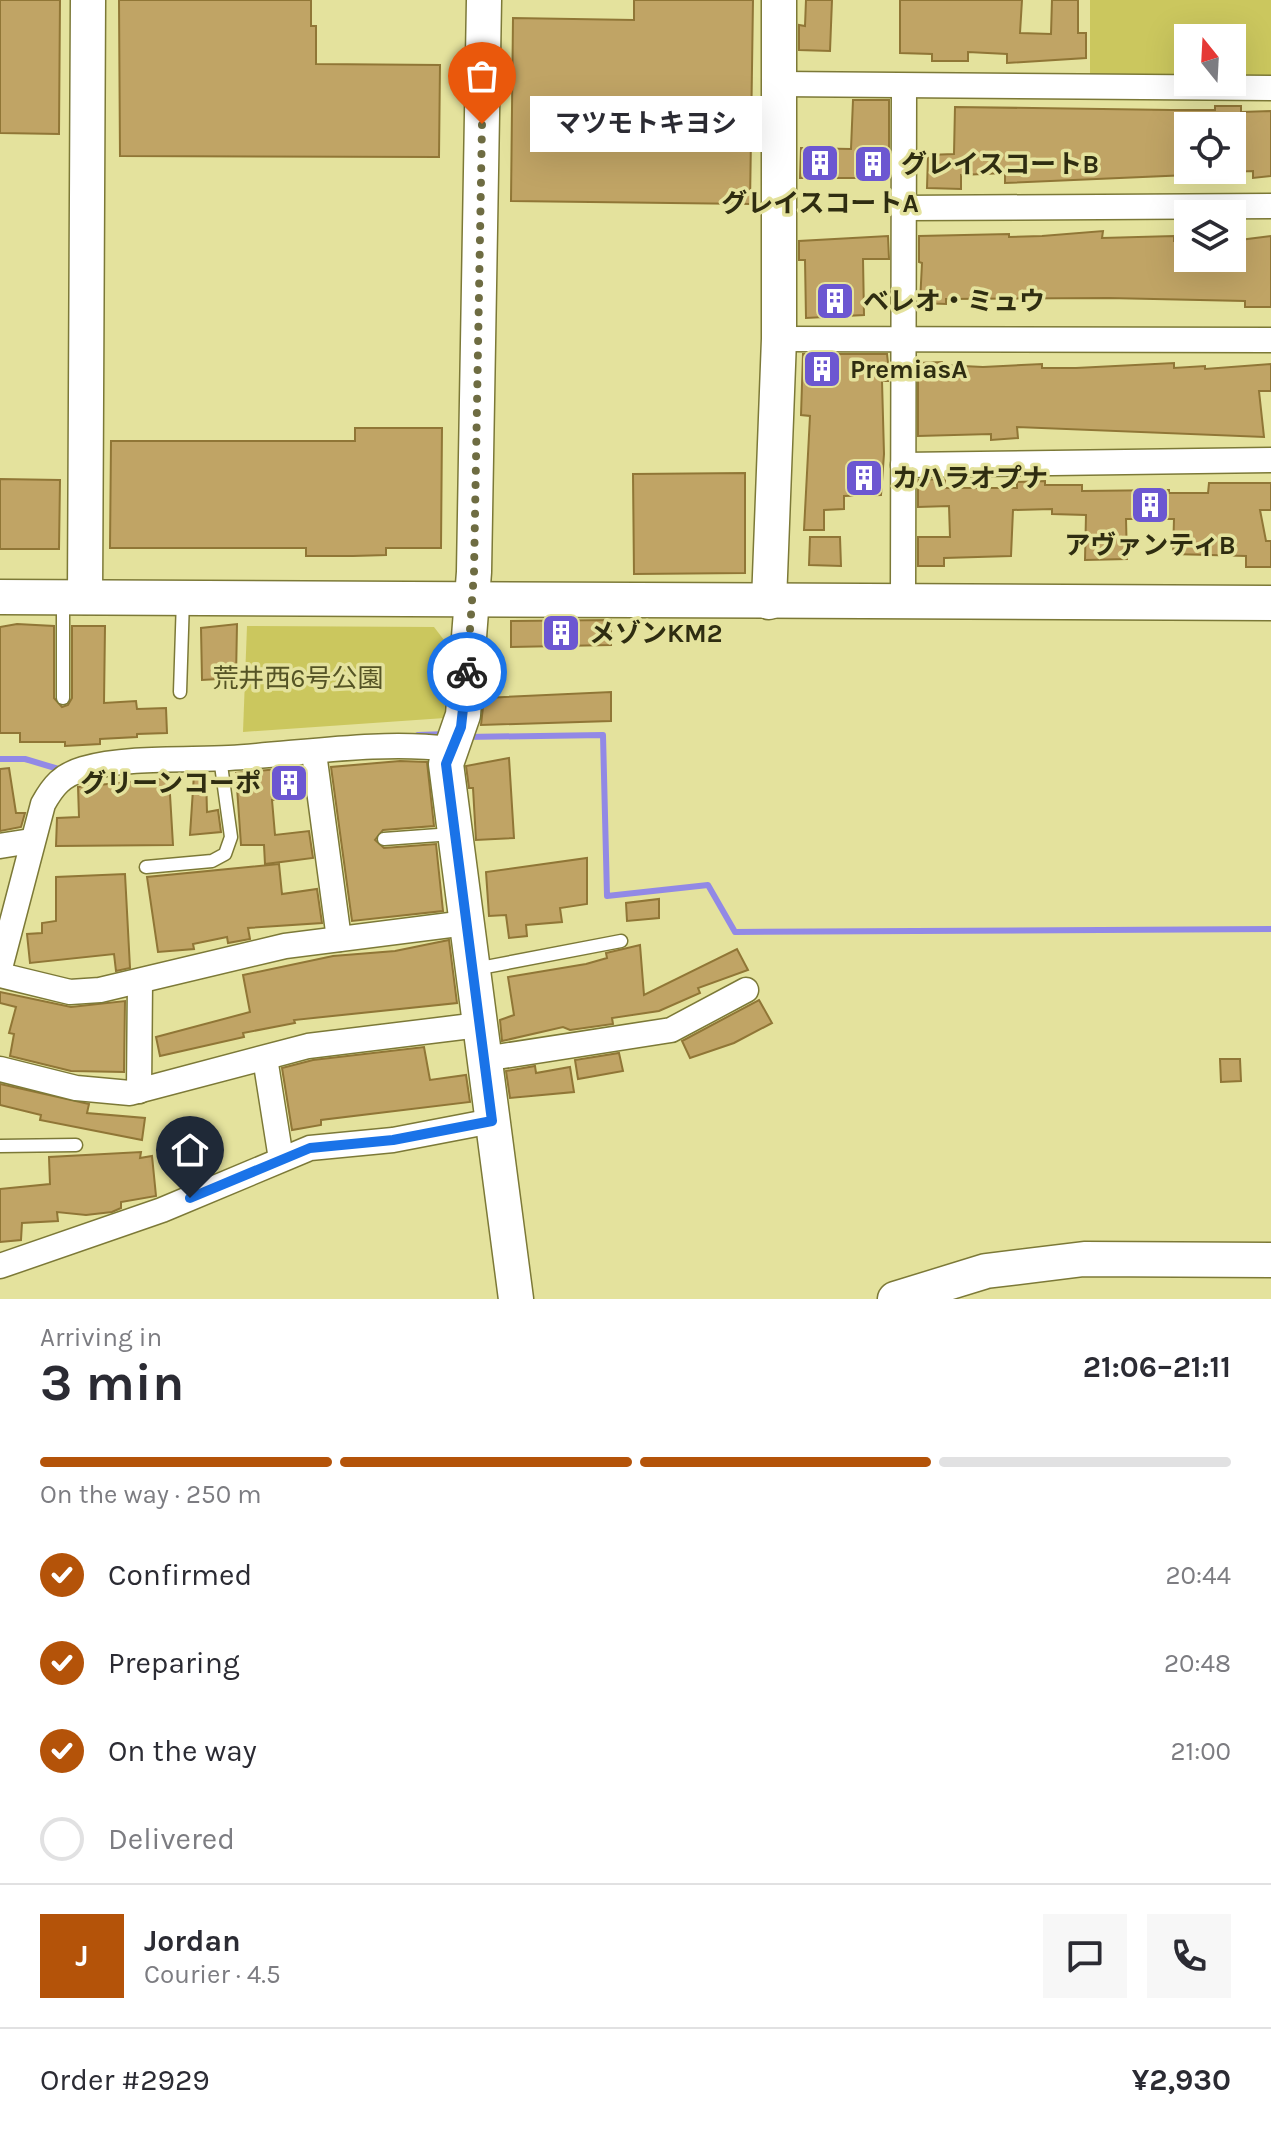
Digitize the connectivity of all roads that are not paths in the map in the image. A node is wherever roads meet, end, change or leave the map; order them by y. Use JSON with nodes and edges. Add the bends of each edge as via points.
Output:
{"nodes":[{"id":1,"x":88,"y":0,"type":"edge"},
{"id":2,"x":484,"y":0,"type":"edge"},
{"id":3,"x":779,"y":0,"type":"edge"},
{"id":4,"x":779,"y":84,"type":"junction"},
{"id":5,"x":904,"y":88,"type":"junction"},
{"id":6,"x":1271,"y":88,"type":"edge"},
{"id":7,"x":1271,"y":206,"type":"edge"},
{"id":8,"x":903,"y":208,"type":"junction"},
{"id":9,"x":779,"y":339,"type":"junction"},
{"id":10,"x":1271,"y":340,"type":"edge"},
{"id":11,"x":903,"y":341,"type":"junction"},
{"id":12,"x":1271,"y":460,"type":"edge"},
{"id":13,"x":903,"y":465,"type":"junction"},
{"id":14,"x":183,"y":596,"type":"junction"},
{"id":15,"x":0,"y":597,"type":"edge"},
{"id":16,"x":74,"y":597,"type":"junction"},
{"id":17,"x":472,"y":598,"type":"junction"},
{"id":18,"x":769,"y":602,"type":"junction"},
{"id":19,"x":903,"y":602,"type":"junction"},
{"id":20,"x":1271,"y":603,"type":"edge"},
{"id":21,"x":180,"y":692,"type":"dead end"},
{"id":22,"x":63,"y":698,"type":"dead end"},
{"id":23,"x":456,"y":739,"type":"junction"},
{"id":24,"x":314,"y":753,"type":"junction"},
{"id":25,"x":220,"y":758,"type":"junction"},
{"id":26,"x":455,"y":834,"type":"junction"},
{"id":27,"x":384,"y":839,"type":"dead end"},
{"id":28,"x":31,"y":841,"type":"junction"},
{"id":29,"x":0,"y":846,"type":"edge"},
{"id":30,"x":146,"y":867,"type":"dead end"},
{"id":31,"x":466,"y":923,"type":"junction"},
{"id":32,"x":339,"y":939,"type":"junction"},
{"id":33,"x":621,"y":941,"type":"dead end"},
{"id":34,"x":2,"y":953,"type":"edge"},
{"id":35,"x":472,"y":970,"type":"junction"},
{"id":36,"x":0,"y":975,"type":"edge"},
{"id":37,"x":140,"y":981,"type":"junction"},
{"id":38,"x":746,"y":990,"type":"dead end"},
{"id":39,"x":479,"y":1025,"type":"junction"},
{"id":40,"x":265,"y":1058,"type":"junction"},
{"id":41,"x":484,"y":1059,"type":"junction"},
{"id":42,"x":0,"y":1069,"type":"edge"},
{"id":43,"x":139,"y":1091,"type":"junction"},
{"id":44,"x":492,"y":1121,"type":"junction"},
{"id":45,"x":76,"y":1145,"type":"dead end"},
{"id":46,"x":0,"y":1146,"type":"edge"},
{"id":47,"x":281,"y":1159,"type":"junction"},
{"id":48,"x":1271,"y":1260,"type":"edge"},
{"id":49,"x":0,"y":1266,"type":"edge"},
{"id":50,"x":516,"y":1299,"type":"edge"},
{"id":51,"x":895,"y":1299,"type":"edge"}],
"edges":[{"from":1,"to":16,"type":"street"},
{"from":2,"to":17,"type":"street"},
{"from":3,"to":4,"type":"street"},
{"from":4,"to":5,"type":"street"},
{"from":4,"to":9,"type":"street"},
{"from":5,"to":6,"type":"street"},
{"from":5,"to":8,"type":"street"},
{"from":7,"to":8,"type":"street"},
{"from":8,"to":11,"type":"street"},
{"from":9,"to":11,"type":"street"},
{"from":9,"to":18,"type":"street"},
{"from":10,"to":11,"type":"street"},
{"from":11,"to":13,"type":"street"},
{"from":12,"to":13,"type":"street"},
{"from":13,"to":19,"type":"street"},
{"from":14,"to":16,"type":"street"},
{"from":14,"to":17,"type":"street"},
{"from":14,"to":21,"type":"lane"},
{"from":15,"to":16,"type":"street"},
{"from":16,"to":22,"type":"lane"},
{"from":17,"to":18,"type":"street"},
{"from":17,"to":23,"type":"street"},
{"from":18,"to":19,"type":"street"},
{"from":19,"to":20,"type":"street"},
{"from":23,"to":24,"type":"street"},
{"from":23,"to":26,"type":"street","via":[[446,764]]},
{"from":24,"to":25,"type":"street"},
{"from":24,"to":32,"type":"street"},
{"from":25,"to":28,"type":"street","via":[[85,768],[67,775],[54,784],[43,804]]},
{"from":25,"to":30,"type":"lane","via":[[231,837],[225,854],[212,861]]},
{"from":26,"to":27,"type":"lane"},
{"from":26,"to":31,"type":"street"},
{"from":28,"to":29,"type":"street"},
{"from":28,"to":34,"type":"street"},
{"from":31,"to":32,"type":"street"},
{"from":31,"to":35,"type":"street"},
{"from":32,"to":37,"type":"street","via":[[285,946]]},
{"from":33,"to":35,"type":"lane"},
{"from":35,"to":39,"type":"street"},
{"from":36,"to":37,"type":"street","via":[[70,992]]},
{"from":37,"to":43,"type":"street"},
{"from":38,"to":41,"type":"street","via":[[671,1030]]},
{"from":39,"to":40,"type":"street","via":[[330,1043]]},
{"from":39,"to":41,"type":"street"},
{"from":40,"to":43,"type":"street"},
{"from":40,"to":47,"type":"street"},
{"from":41,"to":44,"type":"street"},
{"from":42,"to":43,"type":"street","via":[[105,1093]]},
{"from":44,"to":47,"type":"street","via":[[393,1140],[310,1148]]},
{"from":44,"to":50,"type":"street"},
{"from":45,"to":46,"type":"lane"},
{"from":47,"to":49,"type":"street","via":[[162,1210]]},
{"from":48,"to":51,"type":"street","via":[[1084,1259],[986,1271]]}]}
